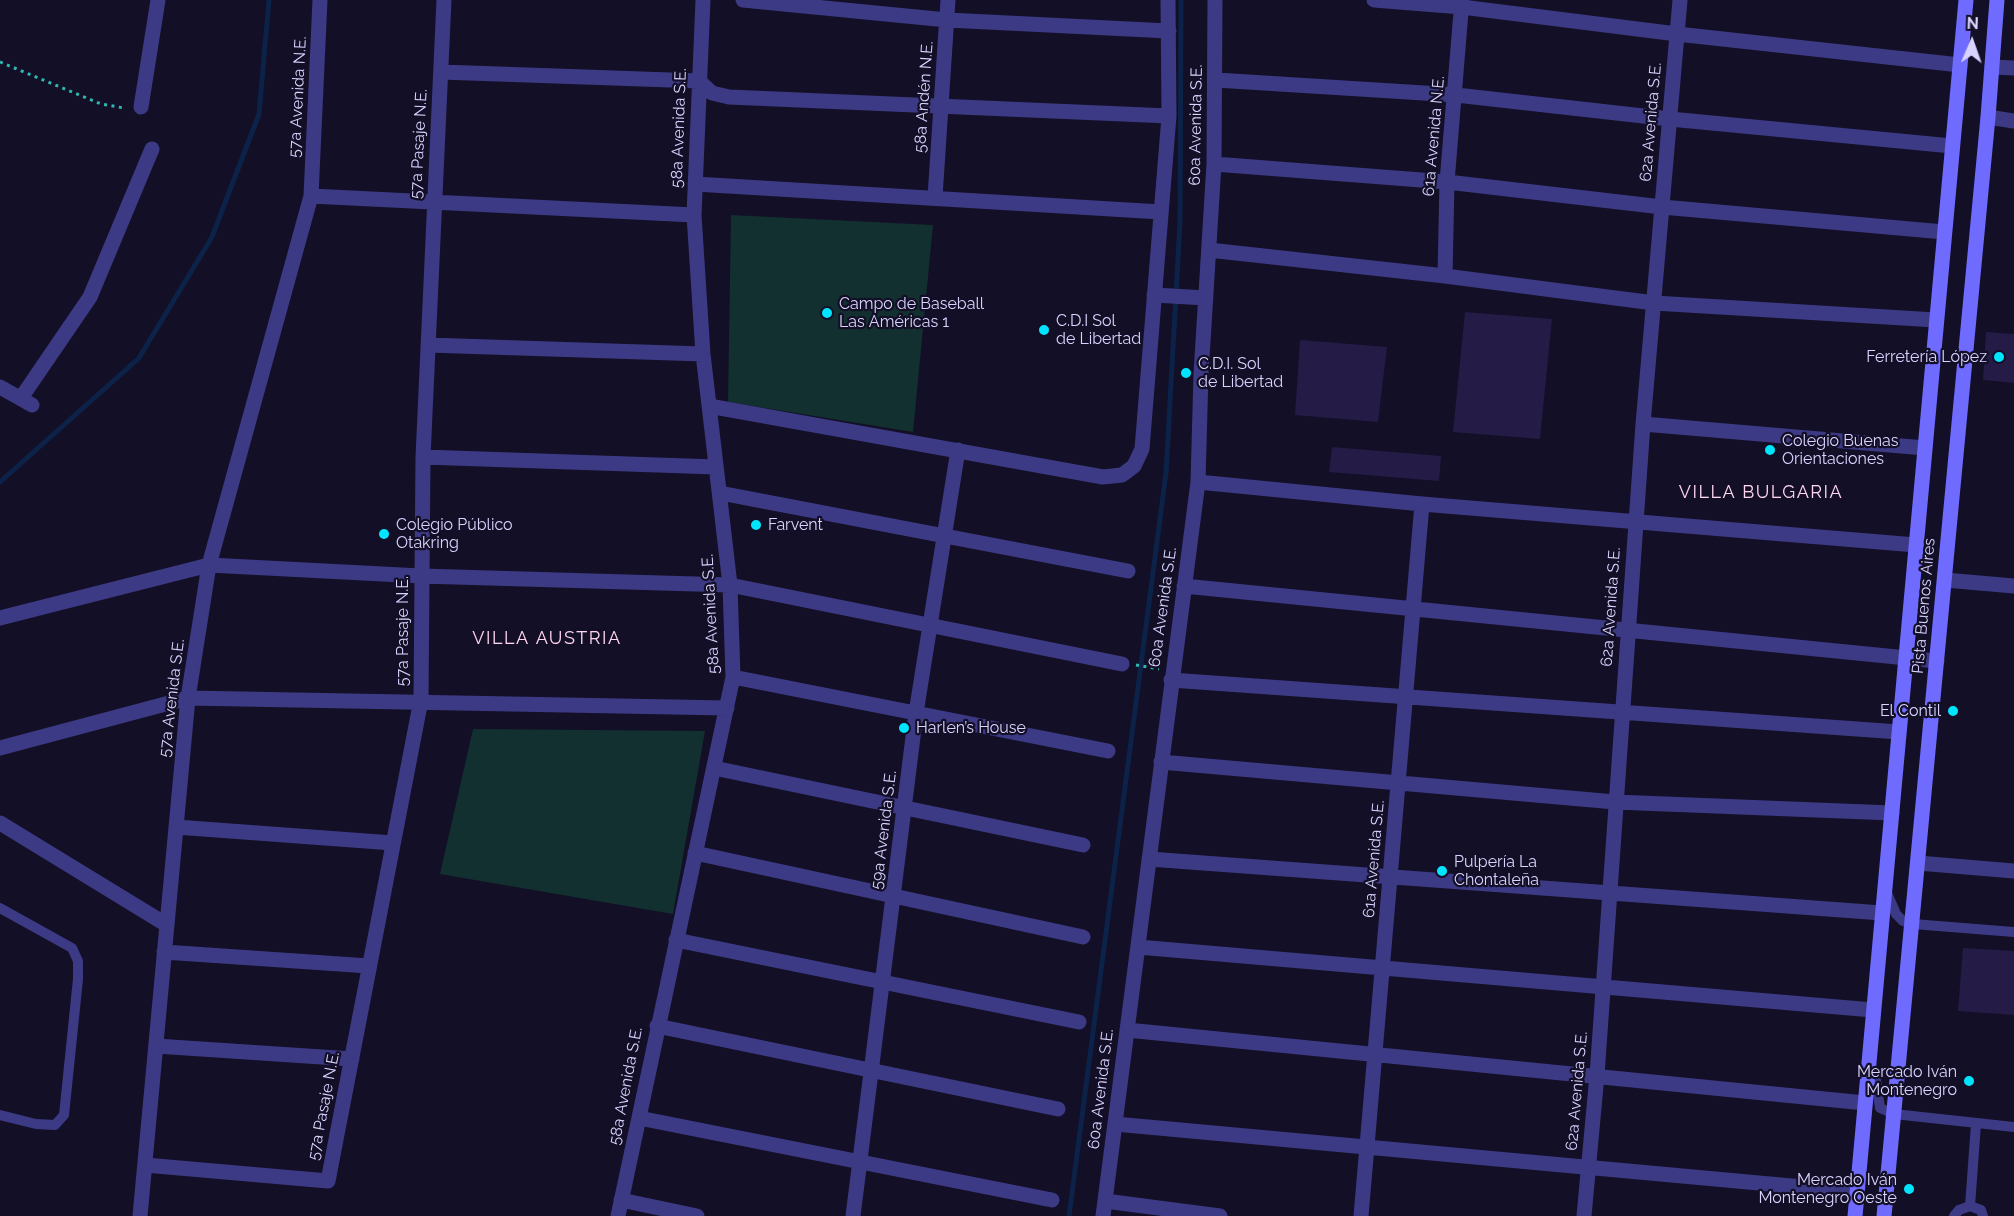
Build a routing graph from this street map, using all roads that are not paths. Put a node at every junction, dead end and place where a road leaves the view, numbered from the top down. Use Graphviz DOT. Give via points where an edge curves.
graph roads {
  1 [pos="158,0"];
  2 [pos="320,0"];
  3 [pos="444,0"];
  4 [pos="703,0"];
  5 [pos="743,0"];
  6 [pos="948,0"];
  7 [pos="1168,0"];
  8 [pos="1215,0"];
  9 [pos="1374,0"];
  10 [pos="1680,0"];
  11 [pos="1966,0"];
  12 [pos="1997,0"];
  13 [pos="1462,4"];
  14 [pos="947,20"];
  15 [pos="1169,31"];
  16 [pos="1677,34"];
  17 [pos="1960,65"];
  18 [pos="1992,67"];
  19 [pos="2014,68"];
  20 [pos="441,72"];
  21 [pos="699,81"];
  22 [pos="1216,81"];
  23 [pos="1456,95"];
  24 [pos="941,106"];
  25 [pos="141,107"];
  26 [pos="1169,116"];
  27 [pos="1988,117"];
  28 [pos="1670,119"];
  29 [pos="2014,121"];
  30 [pos="1952,146"];
  31 [pos="152,148"];
  32 [pos="1214,164"];
  33 [pos="1447,182"];
  34 [pos="694,184"];
  35 [pos="311,196"];
  36 [pos="935,197"];
  37 [pos="435,202"];
  38 [pos="1662,207"];
  39 [pos="1161,212"];
  40 [pos="694,215"];
  41 [pos="1944,232"];
  42 [pos="1209,250"];
  43 [pos="1444,276"];
  44 [pos="1161,296"];
  45 [pos="1206,298"];
  46 [pos="1654,303"];
  47 [pos="1936,320"];
  48 [pos="428,345"];
  49 [pos="703,354"];
  50 [pos="0,387"];
  51 [pos="709,406"];
  52 [pos="1643,424"];
  53 [pos="1925,448"];
  54 [pos="958,450"];
  55 [pos="423,458"];
  56 [pos="716,467"];
  57 [pos="1198,482"];
  58 [pos="720,493"];
  59 [pos="1422,504"];
  60 [pos="1635,523"];
  61 [pos="943,536"];
  62 [pos="1916,545"];
  63 [pos="209,565"];
  64 [pos="1128,571"];
  65 [pos="421,576"];
  66 [pos="1945,580"];
  67 [pos="730,585"];
  68 [pos="1184,586"];
  69 [pos="2014,586"];
  70 [pos="1413,608"];
  71 [pos="0,618"];
  72 [pos="930,624"];
  73 [pos="1627,632"];
  74 [pos="1906,658"];
  75 [pos="1937,661"];
  76 [pos="1122,664"];
  77 [pos="1166,674"];
  78 [pos="733,677"];
  79 [pos="188,698"];
  80 [pos="1405,698"];
  81 [pos="421,700"];
  82 [pos="728,708"];
  83 [pos="916,713"];
  84 [pos="1622,713"];
  85 [pos="1899,732"];
  86 [pos="0,748"];
  87 [pos="1108,751"];
  88 [pos="1161,762"];
  89 [pos="714,768"];
  90 [pos="1398,784"];
  91 [pos="1615,802"];
  92 [pos="904,808"];
  93 [pos="1892,813"];
  94 [pos="0,823"];
  95 [pos="176,827"];
  96 [pos="393,843"];
  97 [pos="1083,845"];
  98 [pos="695,853"];
  99 [pos="1149,859"];
  100 [pos="1918,863"];
  101 [pos="2014,871"];
  102 [pos="1390,877"];
  103 [pos="1885,886"];
  104 [pos="1609,893"];
  105 [pos="894,896"];
  106 [pos="0,908"];
  107 [pos="1882,913"];
  108 [pos="1913,924"];
  109 [pos="167,925"];
  110 [pos="2014,932"];
  111 [pos="1083,937"];
  112 [pos="676,940"];
  113 [pos="1138,947"];
  114 [pos="164,952"];
  115 [pos="369,966"];
  116 [pos="1383,967"];
  117 [pos="883,982"];
  118 [pos="1603,988"];
  119 [pos="1874,1010"];
  120 [pos="1079,1022"];
  121 [pos="657,1026"];
  122 [pos="1127,1030"];
  123 [pos="156,1046"];
  124 [pos="1375,1055"];
  125 [pos="352,1059"];
  126 [pos="871,1070"];
  127 [pos="1868,1073"];
  128 [pos="1597,1076"];
  129 [pos="1865,1103"];
  130 [pos="1058,1109"];
  131 [pos="1894,1114"];
  132 [pos="0,1115"];
  133 [pos="639,1118"];
  134 [pos="1115,1124"];
  135 [pos="1976,1124"];
  136 [pos="2014,1127"];
  137 [pos="1367,1148"];
  138 [pos="859,1162"];
  139 [pos="145,1165"];
  140 [pos="1588,1170"];
  141 [pos="1857,1192"];
  142 [pos="621,1200"];
  143 [pos="1052,1200"];
  144 [pos="1970,1206"];
  145 [pos="1104,1209"];
  146 [pos="140,1216"];
  147 [pos="618,1216"];
  148 [pos="697,1216"];
  149 [pos="853,1216"];
  150 [pos="1220,1216"];
  151 [pos="1361,1216"];
  152 [pos="1584,1216"];
  153 [pos="1855,1216"];
  154 [pos="1884,1216"];
  155 [pos="1954,1216"];
  156 [pos="1983,1216"];
  1 -- 25 [label="street"];
  2 -- 35 [label="street, 57a Avenida N.E."];
  3 -- 20 [label="street, 57a Pasaje N.E."];
  4 -- 21 [label="street, 58a Avenida S.E."];
  5 -- 14 [label="street"];
  6 -- 14 [label="street, 58a Andén N.E."];
  7 -- 15 [label="street"];
  8 -- 22 [label="street, 60a Avenida S.E."];
  9 -- 13 [label="street"];
  10 -- 16 [label="street, 62a Avenida S.E."];
  11 -- 17 [label="main road, Pista Buenos Aires"];
  12 -- 18 [label="main road, Pista Buenos Aires"];
  13 -- 16 [label="street"];
  13 -- 23 [label="street, 61a Avenida N.E."];
  14 -- 15 [label="street"];
  14 -- 24 [label="street, 58a Andén N.E."];
  15 -- 26 [label="street"];
  16 -- 17 [label="street"];
  16 -- 28 [label="street, 62a Avenida S.E."];
  17 -- 30 [label="main road, Pista Buenos Aires"];
  18 -- 19 [label="street"];
  18 -- 27 [label="main road, Pista Buenos Aires"];
  20 -- 21 [label="street"];
  20 -- 37 [label="street, 57a Pasaje N.E."];
  21 -- 24 [label="street" via="712,93 729,97"];
  21 -- 34 [label="street, 58a Avenida S.E."];
  22 -- 23 [label="street"];
  22 -- 32 [label="street, 60a Avenida S.E."];
  23 -- 28 [label="street"];
  23 -- 33 [label="street, 61a Avenida N.E."];
  24 -- 26 [label="street"];
  24 -- 36 [label="street, 58a Andén N.E."];
  26 -- 39 [label="street"];
  27 -- 29 [label="street"];
  27 -- 66 [label="main road, Pista Buenos Aires"];
  28 -- 30 [label="street"];
  28 -- 38 [label="street, 62a Avenida S.E."];
  30 -- 41 [label="main road, Pista Buenos Aires"];
  31 -- 50 [label="street" via="90,297 27,401"];
  32 -- 33 [label="street"];
  32 -- 42 [label="street, 60a Avenida S.E."];
  33 -- 38 [label="street"];
  33 -- 43 [label="street, 61a Avenida N.E."];
  34 -- 36 [label="street"];
  34 -- 40 [label="street, 58a Avenida S.E."];
  35 -- 37 [label="street"];
  35 -- 63 [label="street, 57a Avenida S.E."];
  36 -- 39 [label="street"];
  37 -- 40 [label="street"];
  37 -- 48 [label="street, 57a Pasaje N.E."];
  38 -- 41 [label="street"];
  38 -- 46 [label="street, 62a Avenida S.E."];
  39 -- 44 [label="street"];
  40 -- 49 [label="street, 58a Avenida S.E."];
  41 -- 47 [label="main road, Pista Buenos Aires"];
  42 -- 43 [label="street"];
  42 -- 45 [label="street, 60a Avenida S.E."];
  43 -- 46 [label="street"];
  44 -- 45 [label="street"];
  44 -- 54 [label="street" via="1142,449 1134,466 1122,475 1103,477"];
  45 -- 57 [label="street, 60a Avenida S.E."];
  46 -- 47 [label="street"];
  46 -- 52 [label="street, 62a Avenida S.E."];
  47 -- 53 [label="main road, Pista Buenos Aires"];
  48 -- 49 [label="street"];
  48 -- 55 [label="street, 57a Pasaje N.E."];
  49 -- 51 [label="street, 58a Avenida S.E."];
  51 -- 54 [label="street"];
  51 -- 56 [label="street, 58a Avenida S.E."];
  52 -- 53 [label="street"];
  52 -- 60 [label="street, 62a Avenida S.E."];
  53 -- 62 [label="main road, Pista Buenos Aires"];
  54 -- 61 [label="street, 59a Avenida S.E."];
  55 -- 56 [label="street"];
  55 -- 65 [label="street, 57a Pasaje N.E."];
  56 -- 58 [label="street, 58a Avenida S.E."];
  57 -- 59 [label="street"];
  57 -- 68 [label="street, 60a Avenida S.E."];
  58 -- 61 [label="street"];
  58 -- 67 [label="street, 58a Avenida S.E."];
  59 -- 60 [label="street"];
  59 -- 70 [label="street, 61a Avenida S.E."];
  60 -- 62 [label="street"];
  60 -- 73 [label="street, 62a Avenida S.E."];
  61 -- 64 [label="street"];
  61 -- 72 [label="street, 59a Avenida S.E."];
  62 -- 74 [label="main road, Pista Buenos Aires"];
  63 -- 65 [label="street"];
  63 -- 71 [label="street"];
  63 -- 79 [label="street, 57a Avenida S.E."];
  65 -- 67 [label="street"];
  65 -- 81 [label="street, 57a Pasaje N.E."];
  66 -- 69 [label="street"];
  66 -- 75 [label="main road, Pista Buenos Aires"];
  67 -- 72 [label="street"];
  67 -- 78 [label="street, 58a Avenida S.E."];
  68 -- 70 [label="street"];
  68 -- 77 [label="street, 60a Avenida S.E."];
  70 -- 73 [label="street"];
  70 -- 80 [label="street, 61a Avenida S.E."];
  72 -- 76 [label="street"];
  72 -- 83 [label="street, 59a Avenida S.E."];
  73 -- 74 [label="street"];
  73 -- 84 [label="street, 62a Avenida S.E."];
  74 -- 75 [label="street"];
  74 -- 85 [label="main road, Pista Buenos Aires"];
  75 -- 100 [label="main road, Pista Buenos Aires"];
  77 -- 80 [label="street"];
  77 -- 88 [label="street, 60a Avenida S.E."];
  78 -- 82 [label="street, 58a Avenida S.E."];
  78 -- 83 [label="street"];
  79 -- 81 [label="street"];
  79 -- 86 [label="street"];
  79 -- 95 [label="street, 57a Avenida S.E."];
  80 -- 84 [label="street"];
  80 -- 90 [label="street, 61a Avenida S.E."];
  81 -- 82 [label="street"];
  81 -- 96 [label="street, 57a Pasaje N.E."];
  82 -- 89 [label="street, 58a Avenida S.E."];
  83 -- 87 [label="street"];
  83 -- 92 [label="street, 59a Avenida S.E."];
  84 -- 85 [label="street"];
  84 -- 91 [label="street, 62a Avenida S.E."];
  85 -- 93 [label="main road, Pista Buenos Aires"];
  88 -- 90 [label="street"];
  88 -- 99 [label="street, 60a Avenida S.E."];
  89 -- 92 [label="street"];
  89 -- 98 [label="street, 58a Avenida S.E."];
  90 -- 91 [label="street"];
  90 -- 102 [label="street, 61a Avenida S.E."];
  91 -- 93 [label="street"];
  91 -- 104 [label="street, 62a Avenida S.E."];
  92 -- 97 [label="street"];
  92 -- 105 [label="street, 59a Avenida S.E."];
  93 -- 103 [label="main road, Pista Buenos Aires"];
  94 -- 109 [label="street"];
  95 -- 96 [label="street"];
  95 -- 109 [label="street, 57a Avenida S.E."];
  96 -- 115 [label="street, 57a Pasaje N.E."];
  98 -- 105 [label="street"];
  98 -- 112 [label="street, 58a Avenida S.E."];
  99 -- 102 [label="street"];
  99 -- 113 [label="street, 60a Avenida S.E."];
  100 -- 101 [label="street"];
  100 -- 108 [label="main road, Pista Buenos Aires"];
  102 -- 104 [label="street"];
  102 -- 116 [label="street, 61a Avenida S.E."];
  103 -- 107 [label="main road, Pista Buenos Aires"];
  103 -- 108 [label="lane" via="1896,914"];
  104 -- 107 [label="street"];
  104 -- 118 [label="street, 62a Avenida S.E."];
  105 -- 111 [label="street"];
  105 -- 117 [label="street, 59a Avenida S.E."];
  106 -- 132 [label="lane" via="72,948 78,961 63,1115 55,1125"];
  107 -- 119 [label="main road, Pista Buenos Aires"];
  108 -- 110 [label="lane"];
  108 -- 131 [label="main road, Pista Buenos Aires"];
  109 -- 114 [label="street, 57a Avenida S.E."];
  112 -- 117 [label="street"];
  112 -- 121 [label="street, 58a Avenida S.E."];
  113 -- 116 [label="street"];
  113 -- 122 [label="street, 60a Avenida S.E."];
  114 -- 115 [label="street"];
  114 -- 123 [label="street, 57a Avenida S.E."];
  115 -- 125 [label="street, 57a Pasaje N.E."];
  116 -- 118 [label="street"];
  116 -- 124 [label="street, 61a Avenida S.E."];
  117 -- 120 [label="street"];
  117 -- 126 [label="street, 59a Avenida S.E."];
  118 -- 119 [label="street"];
  118 -- 128 [label="street, 62a Avenida S.E."];
  119 -- 127 [label="main road, Pista Buenos Aires"];
  121 -- 126 [label="street"];
  121 -- 133 [label="street, 58a Avenida S.E."];
  122 -- 124 [label="street"];
  122 -- 134 [label="street, 60a Avenida S.E."];
  123 -- 125 [label="street"];
  123 -- 139 [label="street, 57a Avenida S.E."];
  124 -- 128 [label="street"];
  124 -- 137 [label="street, 61a Avenida S.E."];
  125 -- 139 [label="street, 57a Pasaje N.E." via="328,1181"];
  126 -- 130 [label="street"];
  126 -- 138 [label="street, 59a Avenida S.E."];
  127 -- 129 [label="main road, Pista Buenos Aires"];
  127 -- 131 [label="lane" via="1876,1080 1880,1108"];
  128 -- 129 [label="street"];
  128 -- 140 [label="street, 62a Avenida S.E."];
  129 -- 141 [label="main road, Pista Buenos Aires"];
  131 -- 135 [label="lane"];
  131 -- 154 [label="main road, Pista Buenos Aires"];
  133 -- 138 [label="street"];
  133 -- 142 [label="street, 58a Avenida S.E."];
  134 -- 137 [label="street"];
  134 -- 145 [label="street, 60a Avenida S.E."];
  135 -- 136 [label="lane"];
  135 -- 144 [label="lane"];
  137 -- 140 [label="street"];
  137 -- 151 [label="street, 61a Avenida S.E."];
  138 -- 143 [label="street"];
  138 -- 149 [label="street, 59a Avenida S.E."];
  139 -- 146 [label="street, 57a Avenida S.E."];
  140 -- 141 [label="street"];
  140 -- 152 [label="street, 62a Avenida S.E."];
  141 -- 153 [label="main road, Pista Buenos Aires"];
  142 -- 147 [label="street, 58a Avenida S.E."];
  142 -- 148 [label="street"];
  144 -- 155 [label="lane"];
  144 -- 156 [label="lane" via="1981,1210"];
  145 -- 150 [label="street"];
}
